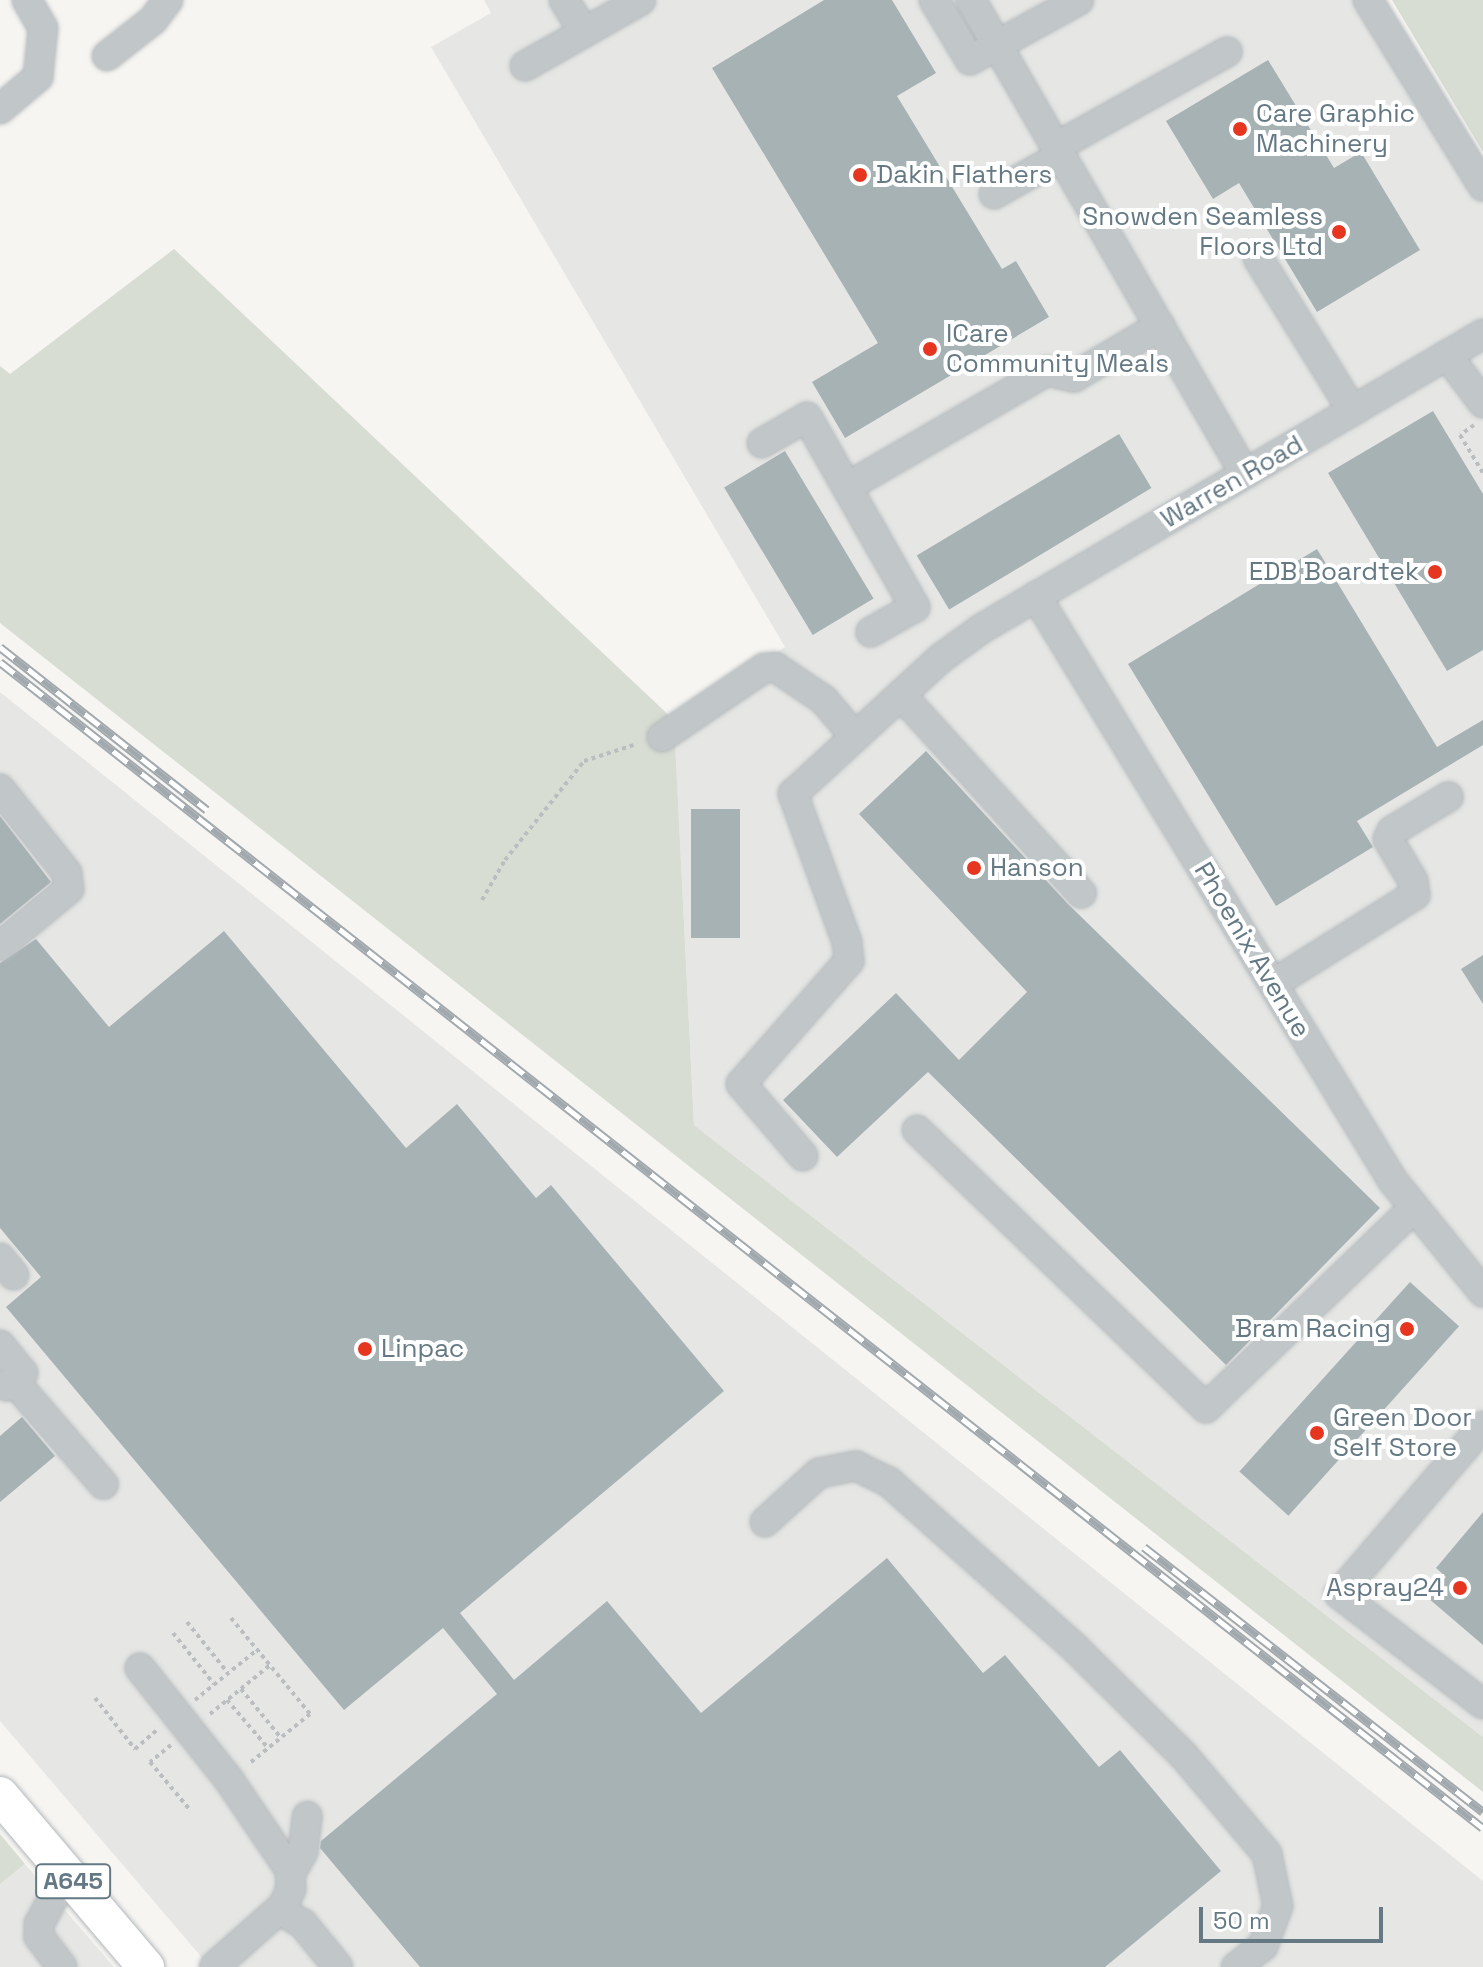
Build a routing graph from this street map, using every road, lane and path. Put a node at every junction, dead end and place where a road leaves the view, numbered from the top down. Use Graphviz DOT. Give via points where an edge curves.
graph roads {
  1 [pos="27,0"];
  2 [pos="168,0"];
  3 [pos="564,0"];
  4 [pos="641,0"];
  5 [pos="934,0"];
  6 [pos="971,0"];
  7 [pos="1079,0"];
  8 [pos="1368,0"];
  9 [pos="584,32"];
  10 [pos="997,46"];
  11 [pos="1227,52"];
  12 [pos="107,56"];
  13 [pos="525,66"];
  14 [pos="0,109"];
  15 [pos="1058,151"];
  16 [pos="1483,186"];
  17 [pos="994,194"];
  18 [pos="1258,258"];
  19 [pos="1160,326"];
  20 [pos="1483,334"];
  21 [pos="1447,355"];
  22 [pos="1483,403"];
  23 [pos="1353,411"];
  24 [pos="1483,420"];
  25 [pos="762,443"];
  26 [pos="1483,473"];
  27 [pos="1245,474"];
  28 [pos="847,487"];
  29 [pos="1036,596"];
  30 [pos="871,632"];
  31 [pos="901,695"];
  32 [pos="662,737"];
  33 [pos="855,737"];
  34 [pos="0,789"];
  35 [pos="1448,797"];
  36 [pos="1081,893"];
  37 [pos="482,900"];
  38 [pos="0,946"];
  39 [pos="1273,984"];
  40 [pos="917,1130"];
  41 [pos="803,1156"];
  42 [pos="1414,1208"];
  43 [pos="1479,1281"];
  44 [pos="0,1345"];
  45 [pos="7,1386"];
  46 [pos="1483,1426"];
  47 [pos="103,1484"];
  48 [pos="765,1522"];
  49 [pos="231,1618"];
  50 [pos="187,1622"];
  51 [pos="173,1633"];
  52 [pos="270,1665"];
  53 [pos="140,1668"];
  54 [pos="228,1673"];
  55 [pos="215,1684"];
  56 [pos="241,1689"];
  57 [pos="227,1700"];
  58 [pos="1483,1704"];
  59 [pos="189,1731"];
  60 [pos="281,1738"];
  61 [pos="268,1748"];
  62 [pos="229,1780"];
  63 [pos="0,1795"];
  64 [pos="191,1811"];
  65 [pos="307,1816"];
  66 [pos="67,1873"];
  67 [pos="291,1873"];
  68 [pos="279,1910"];
  69 [pos="62,1967"];
  70 [pos="146,1967"];
  71 [pos="214,1967"];
  72 [pos="338,1967"];
  73 [pos="1236,1967"];
  1 -- 14 [label="street" via="43,28 38,77"];
  2 -- 12 [label="street" via="153,20"];
  3 -- 9 [label="street"];
  4 -- 9 [label="street"];
  5 -- 10 [label="street" via="970,60"];
  6 -- 10 [label="street"];
  7 -- 10 [label="street"];
  8 -- 16 [label="street"];
  9 -- 13 [label="street"];
  10 -- 15 [label="street"];
  11 -- 15 [label="street"];
  15 -- 17 [label="street"];
  15 -- 19 [label="street"];
  18 -- 23 [label="street"];
  19 -- 27 [label="street"];
  19 -- 28 [label="street" via="1074,377 1047,371"];
  20 -- 21 [label="street, Warren Road"];
  21 -- 22 [label="street"];
  21 -- 23 [label="street, Warren Road"];
  23 -- 27 [label="street, Warren Road"];
  24 -- 26 [label="path" via="1460,435"];
  25 -- 28 [label="street" via="807,417"];
  27 -- 29 [label="street, Warren Road"];
  28 -- 30 [label="street" via="915,607"];
  29 -- 31 [label="street, Warren Road" via="981,629"];
  29 -- 39 [label="street, Phoenix Avenue"];
  31 -- 33 [label="street, Warren Road"];
  31 -- 36 [label="street"];
  32 -- 33 [label="street" via="764,668 775,667 824,700"];
  32 -- 37 [label="path" via="584,761 505,860"];
  33 -- 41 [label="street, Warren Road" via="793,794 847,942 849,961 741,1084"];
  34 -- 38 [label="street" via="67,873 69,889"];
  35 -- 39 [label="street" via="1392,831 1388,839 1413,881 1415,895"];
  39 -- 42 [label="street, Phoenix Avenue"];
  40 -- 42 [label="street" via="1206,1408"];
  42 -- 43 [label="street, Phoenix Avenue"];
  44 -- 45 [label="street" via="23,1373"];
  45 -- 47 [label="street"];
  46 -- 58 [label="street" via="1339,1594"];
  48 -- 73 [label="street" via="819,1473 856,1466 889,1482 1075,1648 1184,1756 1267,1854 1278,1906 1263,1946"];
  49 -- 52 [label="path"];
  50 -- 54 [label="path"];
  51 -- 55 [label="path"];
  52 -- 56 [label="path"];
  52 -- 60 [label="path" via="310,1714"];
  53 -- 59 [label="street"];
  56 -- 57 [label="path"];
  56 -- 60 [label="path"];
  57 -- 59 [label="path"];
  57 -- 61 [label="path"];
  59 -- 62 [label="street"];
  59 -- 64 [label="path" via="150,1762"];
  60 -- 61 [label="path"];
  61 -- 62 [label="path"];
  62 -- 67 [label="street"];
  63 -- 66 [label="main road, A645"];
  65 -- 67 [label="street" via="303,1851"];
  66 -- 69 [label="street" via="39,1924 39,1936"];
  66 -- 70 [label="main road, A645"];
  67 -- 68 [label="street" via="291,1889"];
  68 -- 71 [label="street"];
  68 -- 72 [label="street" via="303,1924"];
}
